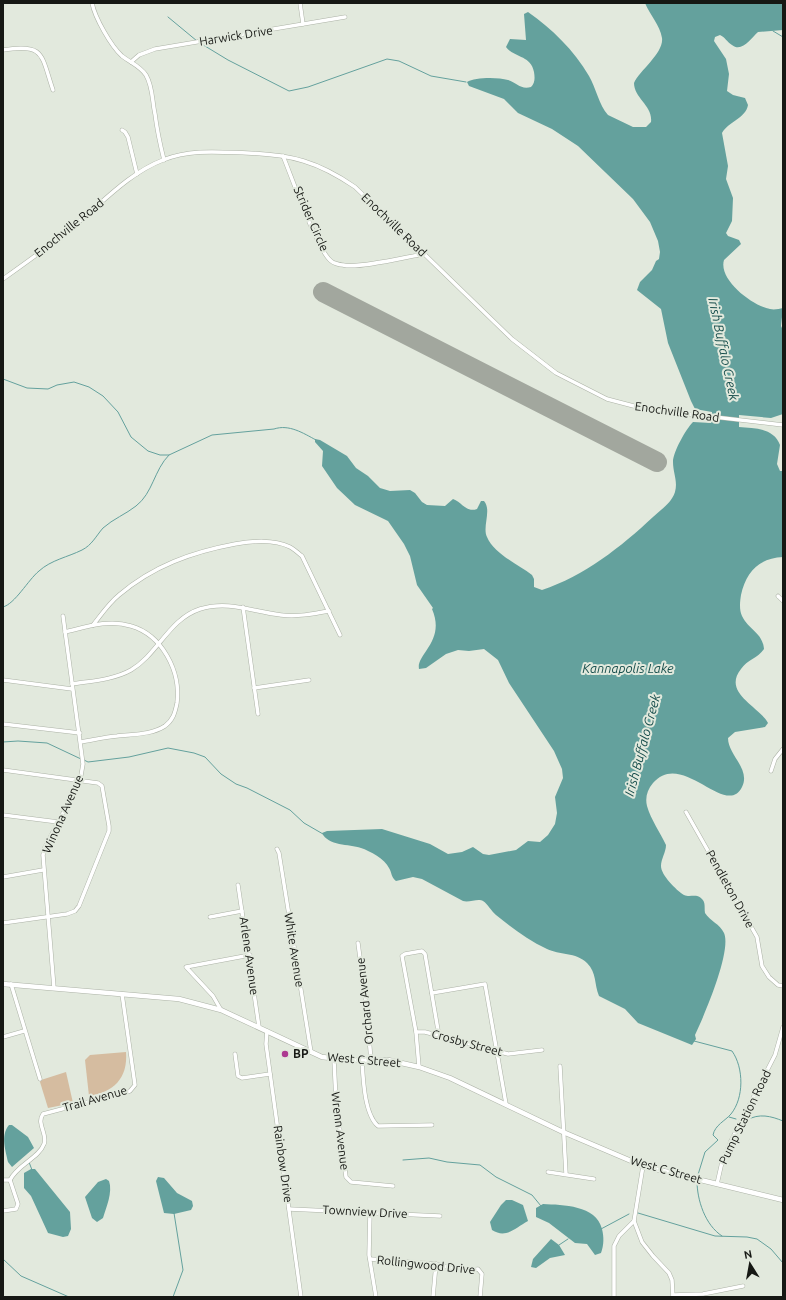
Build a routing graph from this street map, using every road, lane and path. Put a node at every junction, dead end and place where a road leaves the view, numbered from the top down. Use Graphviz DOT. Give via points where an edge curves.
graph roads {
  1 [pos="92,3"];
  2 [pos="300,3"];
  3 [pos="345,17"];
  4 [pos="303,24"];
  5 [pos="3,50"];
  6 [pos="131,62"];
  7 [pos="53,90"];
  8 [pos="122,130"];
  9 [pos="283,156"];
  10 [pos="164,160"];
  11 [pos="136,174"];
  12 [pos="424,254"];
  13 [pos="3,278"];
  14 [pos="783,425"];
  15 [pos="778,596"];
  16 [pos="783,601"];
  17 [pos="243,607"];
  18 [pos="329,611"];
  19 [pos="63,616"];
  20 [pos="93,625"];
  21 [pos="65,632"];
  22 [pos="340,635"];
  23 [pos="159,644"];
  24 [pos="3,680"];
  25 [pos="309,680"];
  26 [pos="72,684"];
  27 [pos="254,688"];
  28 [pos="72,689"];
  29 [pos="258,714"];
  30 [pos="3,724"];
  31 [pos="80,733"];
  32 [pos="81,742"];
  33 [pos="783,748"];
  34 [pos="3,770"];
  35 [pos="771,771"];
  36 [pos="80,781"];
  37 [pos="686,812"];
  38 [pos="3,815"];
  39 [pos="58,822"];
  40 [pos="277,849"];
  41 [pos="44,870"];
  42 [pos="3,876"];
  43 [pos="238,885"];
  44 [pos="242,911"];
  45 [pos="48,916"];
  46 [pos="210,917"];
  47 [pos="3,923"];
  48 [pos="358,943"];
  49 [pos="250,955"];
  50 [pos="3,984"];
  51 [pos="11,984"];
  52 [pos="783,986"];
  53 [pos="54,988"];
  54 [pos="432,993"];
  55 [pos="122,994"];
  56 [pos="221,1010"];
  57 [pos="259,1027"];
  58 [pos="783,1027"];
  59 [pos="24,1031"];
  60 [pos="268,1031"];
  61 [pos="416,1032"];
  62 [pos="439,1036"];
  63 [pos="3,1037"];
  64 [pos="542,1050"];
  65 [pos="310,1052"];
  66 [pos="497,1052"];
  67 [pos="235,1054"];
  68 [pos="334,1060"];
  69 [pos="362,1060"];
  70 [pos="371,1060"];
  71 [pos="560,1066"];
  72 [pos="419,1067"];
  73 [pos="270,1074"];
  74 [pos="40,1079"];
  75 [pos="506,1104"];
  76 [pos="432,1125"];
  77 [pos="563,1132"];
  78 [pos="644,1166"];
  79 [pos="548,1172"];
  80 [pos="566,1174"];
  81 [pos="594,1179"];
  82 [pos="3,1180"];
  83 [pos="10,1180"];
  84 [pos="717,1184"];
  85 [pos="393,1186"];
  86 [pos="783,1200"];
  87 [pos="289,1209"];
  88 [pos="3,1211"];
  89 [pos="370,1212"];
  90 [pos="440,1216"];
  91 [pos="634,1221"];
  92 [pos="370,1259"];
  93 [pos="436,1264"];
  94 [pos="743,1286"];
  95 [pos="673,1296"];
  96 [pos="301,1297"];
  97 [pos="376,1297"];
  98 [pos="433,1297"];
  99 [pos="480,1297"];
  100 [pos="614,1297"];
  1 -- 6 [label="street" via="106,34 122,56"];
  2 -- 4 [label="street"];
  3 -- 4 [label="street, Harwick Drive"];
  4 -- 6 [label="street, Harwick Drive" via="155,49 139,55"];
  5 -- 7 [label="street" via="23,47 40,54"];
  6 -- 10 [label="street" via="145,74 151,85"];
  8 -- 11 [label="street" via="128,137"];
  9 -- 10 [label="street, Enochville Road" via="202,152"];
  9 -- 12 [label="street, Enochville Road" via="315,164 338,175 355,187"];
  9 -- 12 [label="street, Strider Circle" via="312,228 331,261 344,266"];
  10 -- 11 [label="street, Enochville Road"];
  11 -- 13 [label="street, Enochville Road" via="73,227"];
  12 -- 14 [label="street, Enochville Road" via="512,339 556,374 607,399 644,409"];
  15 -- 16 [label="street"];
  17 -- 18 [label="street" via="294,616"];
  17 -- 23 [label="street" via="228,605 199,609 174,625"];
  17 -- 27 [label="street"];
  18 -- 20 [label="street" via="302,556 281,544 252,541 192,554 160,568 117,596"];
  18 -- 22 [label="street"];
  19 -- 21 [label="street, Winona Avenue"];
  20 -- 21 [label="street"];
  20 -- 23 [label="street" via="110,623 130,626"];
  21 -- 26 [label="street, Winona Avenue"];
  23 -- 26 [label="street" via="131,670"];
  23 -- 32 [label="street" via="177,680 177,700 172,720 155,731"];
  24 -- 28 [label="street"];
  25 -- 27 [label="street"];
  26 -- 28 [label="street, Winona Avenue"];
  27 -- 29 [label="street"];
  28 -- 31 [label="street, Winona Avenue"];
  30 -- 31 [label="street"];
  31 -- 32 [label="street, Winona Avenue"];
  32 -- 36 [label="street, Winona Avenue" via="83,764"];
  33 -- 35 [label="street" via="775,759"];
  34 -- 36 [label="street"];
  36 -- 39 [label="street, Winona Avenue"];
  36 -- 45 [label="street" via="98,783 102,786 109,831 79,906 67,914"];
  37 -- 52 [label="street, Pendleton Drive" via="757,937 762,966 769,977"];
  38 -- 39 [label="street"];
  39 -- 41 [label="street, Winona Avenue" via="45,847"];
  40 -- 65 [label="street, White Avenue" via="280,853"];
  41 -- 42 [label="street"];
  41 -- 45 [label="street, Winona Avenue"];
  43 -- 44 [label="street, Arlene Avenue"];
  44 -- 46 [label="street"];
  44 -- 49 [label="street, Arlene Avenue"];
  45 -- 47 [label="street"];
  45 -- 53 [label="street, Winona Avenue"];
  48 -- 70 [label="street, Orchard Avenue"];
  49 -- 56 [label="street" via="186,967 213,996"];
  49 -- 57 [label="street, Arlene Avenue"];
  50 -- 51 [label="main road, West C Street"];
  51 -- 53 [label="main road, West C Street"];
  51 -- 59 [label="street"];
  53 -- 55 [label="main road, West C Street"];
  54 -- 61 [label="street" via="425,954 417,951 402,956"];
  54 -- 62 [label="street"];
  54 -- 66 [label="street" via="485,984"];
  55 -- 56 [label="main road, West C Street" via="179,999"];
  55 -- 83 [label="street, Trail Avenue" via="135,1085 130,1090 43,1114 41,1123 44,1145 13,1173"];
  56 -- 57 [label="main road, West C Street"];
  57 -- 60 [label="main road, West C Street"];
  58 -- 84 [label="street, Pump Station Road" via="775,1055 722,1162"];
  59 -- 63 [label="street"];
  59 -- 74 [label="street"];
  60 -- 65 [label="main road, West C Street"];
  60 -- 73 [label="street, Rainbow Drive" via="266,1044"];
  61 -- 62 [label="street, Crosby Street"];
  61 -- 72 [label="street"];
  62 -- 66 [label="street, Crosby Street"];
  64 -- 66 [label="street, Crosby Street" via="508,1054"];
  65 -- 68 [label="main road, West C Street"];
  66 -- 75 [label="street"];
  67 -- 73 [label="street" via="238,1076 242,1078"];
  68 -- 69 [label="main road, West C Street"];
  68 -- 85 [label="street, Wrenn Avenue" via="336,1100 346,1177 351,1182"];
  69 -- 70 [label="main road, West C Street"];
  69 -- 76 [label="street" via="367,1100 374,1123 378,1126"];
  70 -- 72 [label="main road, West C Street" via="388,1060"];
  71 -- 77 [label="street"];
  72 -- 75 [label="main road, West C Street" via="450,1078"];
  73 -- 87 [label="street, Rainbow Drive"];
  75 -- 77 [label="main road, West C Street"];
  77 -- 78 [label="main road, West C Street"];
  77 -- 80 [label="street"];
  78 -- 84 [label="main road, West C Street"];
  78 -- 91 [label="street"];
  79 -- 80 [label="street"];
  80 -- 81 [label="street"];
  82 -- 83 [label="street"];
  83 -- 88 [label="street" via="18,1204 16,1209"];
  84 -- 86 [label="main road, West C Street"];
  87 -- 89 [label="street, Townview Drive"];
  87 -- 96 [label="street, Rainbow Drive"];
  89 -- 90 [label="street, Townview Drive"];
  89 -- 92 [label="street"];
  91 -- 95 [label="street" via="642,1242 669,1273"];
  91 -- 100 [label="street" via="619,1236 614,1246"];
  92 -- 93 [label="street, Rollingwood Drive"];
  92 -- 97 [label="street"];
  93 -- 98 [label="street"];
  93 -- 99 [label="street, Rollingwood Drive" via="456,1270 480,1270"];
  94 -- 95 [label="street" via="703,1294"];
}
